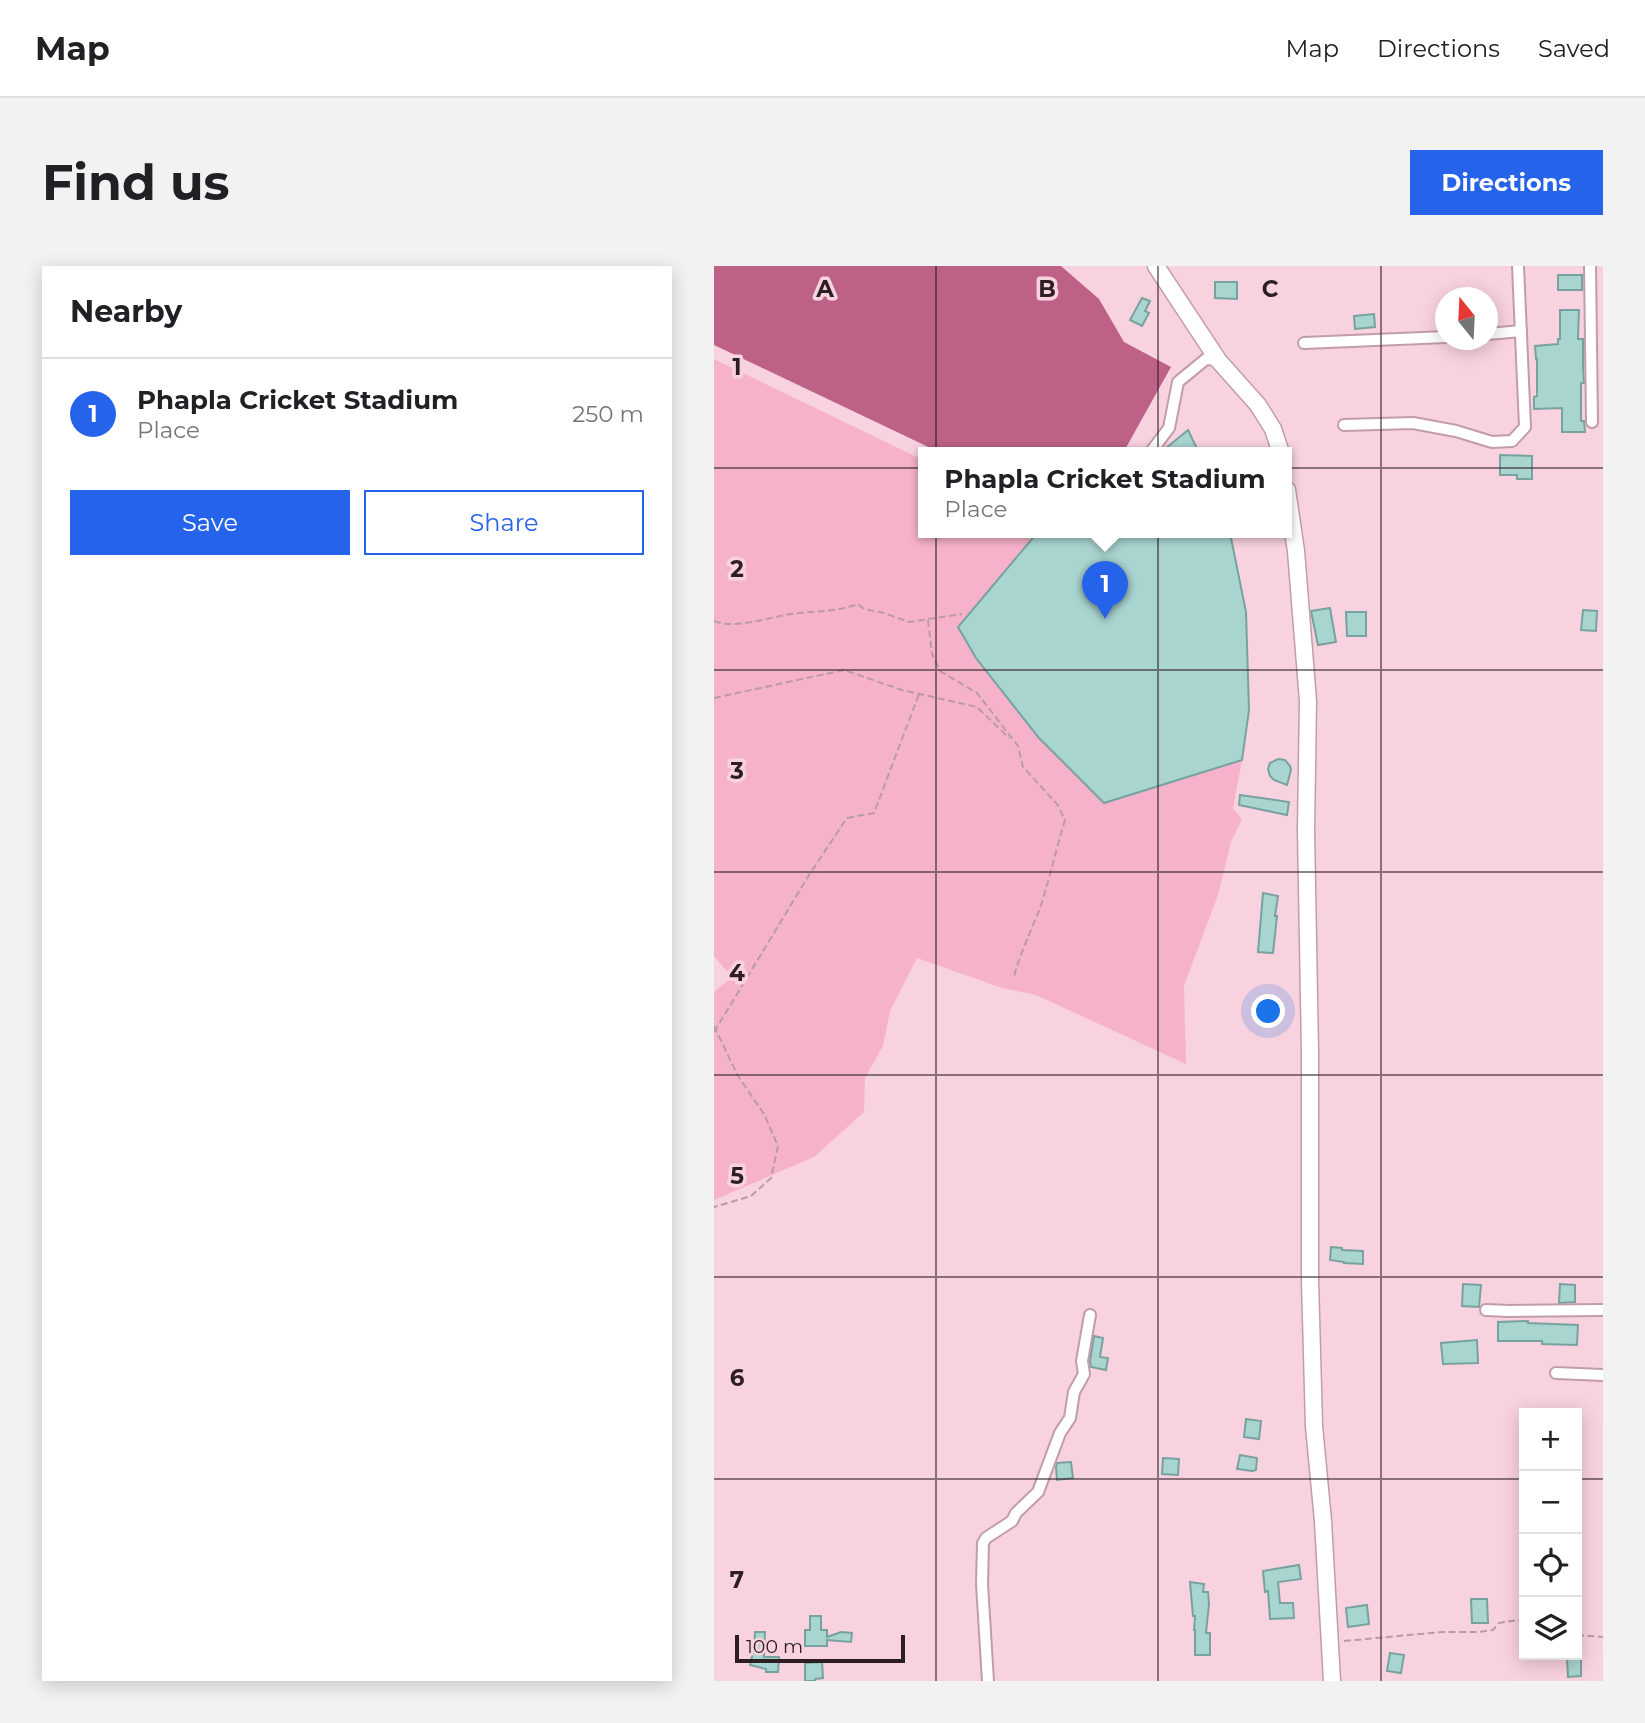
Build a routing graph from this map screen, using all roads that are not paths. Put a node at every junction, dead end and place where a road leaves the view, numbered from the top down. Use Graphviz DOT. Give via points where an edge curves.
graph roads {
  1 [pos="1156,266"];
  2 [pos="1518,266"];
  3 [pos="1590,266"];
  4 [pos="1521,331"];
  5 [pos="1498,333"];
  6 [pos="1435,337"];
  7 [pos="1304,343"];
  8 [pos="1218,360"];
  9 [pos="1592,422"];
  10 [pos="1344,425"];
  11 [pos="1155,447"];
  12 [pos="1278,447"];
  13 [pos="1292,524"];
  14 [pos="1486,1310"];
  15 [pos="1603,1310"];
  16 [pos="1090,1315"];
  17 [pos="1556,1373"];
  18 [pos="1603,1375"];
  19 [pos="988,1681"];
  20 [pos="1332,1681"];
  1 -- 8 [label="main road"];
  2 -- 4 [label="street"];
  3 -- 9 [label="street"];
  4 -- 5 [label="street"];
  4 -- 10 [label="street" via="1525,427 1512,442 1492,442 1413,423"];
  6 -- 7 [label="street"];
  8 -- 11 [label="street" via="1206,359 1178,382 1169,428"];
  8 -- 12 [label="main road" via="1258,405"];
  13 -- 20 [label="main road" via="1308,701 1310,1294"];
  14 -- 15 [label="street"];
  16 -- 19 [label="street" via="1084,1374 1038,1492 1012,1521 983,1543"];
  17 -- 18 [label="street"];
}
